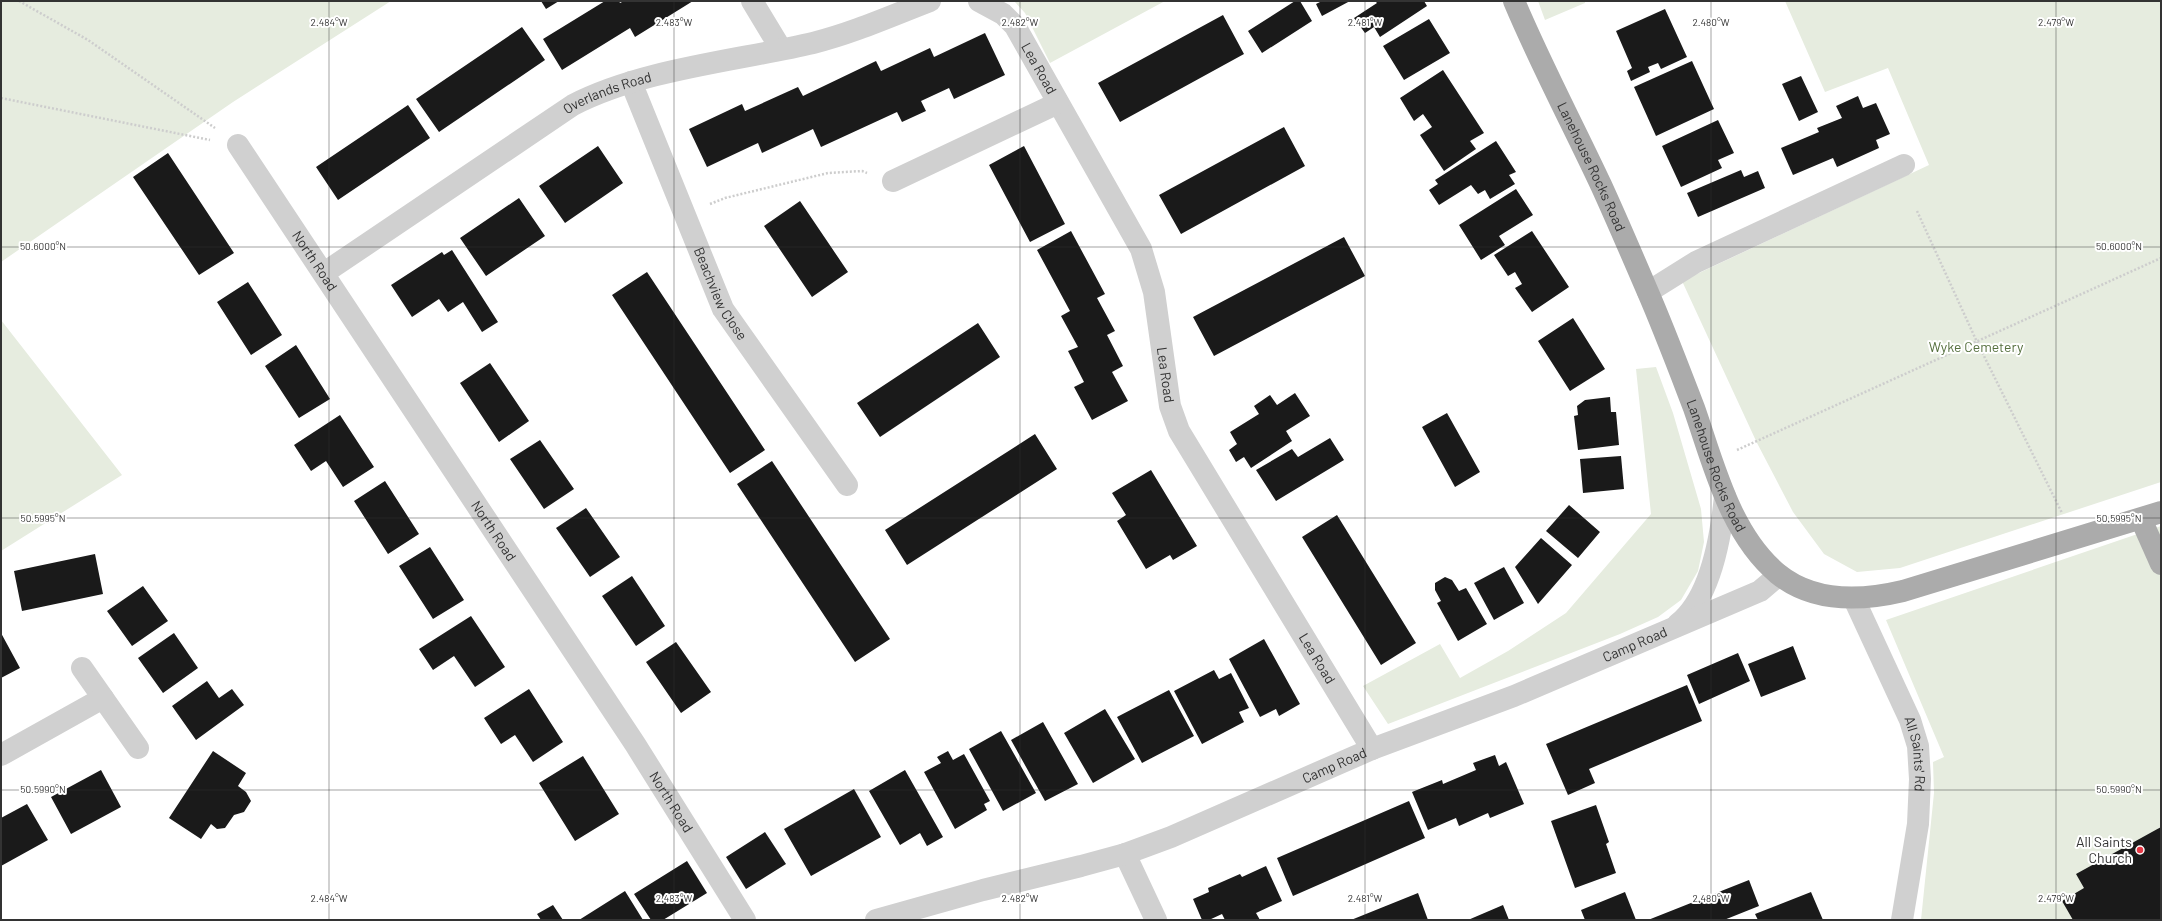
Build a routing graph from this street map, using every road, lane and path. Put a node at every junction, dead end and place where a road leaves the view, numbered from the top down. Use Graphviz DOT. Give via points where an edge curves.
graph roads {
  1 [pos="19,1"];
  2 [pos="752,1"];
  3 [pos="930,1"];
  4 [pos="979,1"];
  5 [pos="1514,1"];
  6 [pos="781,49"];
  7 [pos="631,82"];
  8 [pos="1,98"];
  9 [pos="1058,103"];
  10 [pos="238,145"];
  11 [pos="1904,165"];
  12 [pos="893,181"];
  13 [pos="1917,211"];
  14 [pos="684,214"];
  15 [pos="2161,258"];
  16 [pos="324,273"];
  17 [pos="1648,292"];
  18 [pos="1977,342"];
  19 [pos="1757,443"];
  20 [pos="847,486"];
  21 [pos="1725,496"];
  22 [pos="2161,512"];
  23 [pos="2062,514"];
  24 [pos="2141,519"];
  25 [pos="2161,564"];
  26 [pos="1779,574"];
  27 [pos="1854,599"];
  28 [pos="1670,630"];
  29 [pos="82,668"];
  30 [pos="103,698"];
  31 [pos="138,748"];
  32 [pos="1372,749"];
  33 [pos="1,755"];
  34 [pos="1125,854"];
  35 [pos="745,920"];
  36 [pos="876,920"];
  37 [pos="1156,920"];
  38 [pos="1902,920"];
  1 -- 10 [label="path" via="88,40"];
  2 -- 6 [label="street"];
  3 -- 6 [label="street, Overlands Road" via="839,36"];
  4 -- 9 [label="street, Lea Road" via="1003,14 1015,26"];
  5 -- 17 [label="main road, Lanehouse Rocks Road" via="1537,55 1601,185"];
  6 -- 7 [label="street, Overlands Road"];
  7 -- 14 [label="street, Beachview Close"];
  7 -- 16 [label="street, Overlands Road" via="591,96 573,106"];
  8 -- 10 [label="path"];
  9 -- 12 [label="street"];
  9 -- 32 [label="street, Lea Road" via="1141,249 1149,270 1170,406 1185,443"];
  10 -- 16 [label="street, North Road"];
  11 -- 17 [label="street" via="1696,262"];
  12 -- 14 [label="path" via="862,171 828,173 725,198"];
  13 -- 18 [label="path"];
  14 -- 20 [label="street, Beachview Close" via="723,309"];
  15 -- 18 [label="path"];
  16 -- 35 [label="street, North Road" via="635,744"];
  17 -- 21 [label="main road, Lanehouse Rocks Road" via="1676,358"];
  18 -- 19 [label="path"];
  18 -- 23 [label="path"];
  21 -- 26 [label="main road, Lanehouse Rocks Road" via="1756,552"];
  21 -- 28 [label="street" via="1719,539 1706,582 1698,600 1685,618"];
  22 -- 24 [label="main road, Lanehouse Rocks Road"];
  24 -- 25 [label="main road"];
  24 -- 27 [label="main road, Lanehouse Rocks Road" via="1903,591"];
  26 -- 27 [label="main road, Lanehouse Rocks Road" via="1809,590 1828,596"];
  26 -- 28 [label="street, Camp Road" via="1760,591"];
  27 -- 38 [label="street, All Saints' Rd" via="1910,720 1918,746 1918,824"];
  28 -- 32 [label="street, Camp Road" via="1514,696"];
  29 -- 30 [label="street"];
  30 -- 31 [label="street"];
  30 -- 33 [label="street"];
  32 -- 34 [label="street, Camp Road" via="1171,837"];
  34 -- 36 [label="street, Camp Road"];
  34 -- 37 [label="street"];
}
